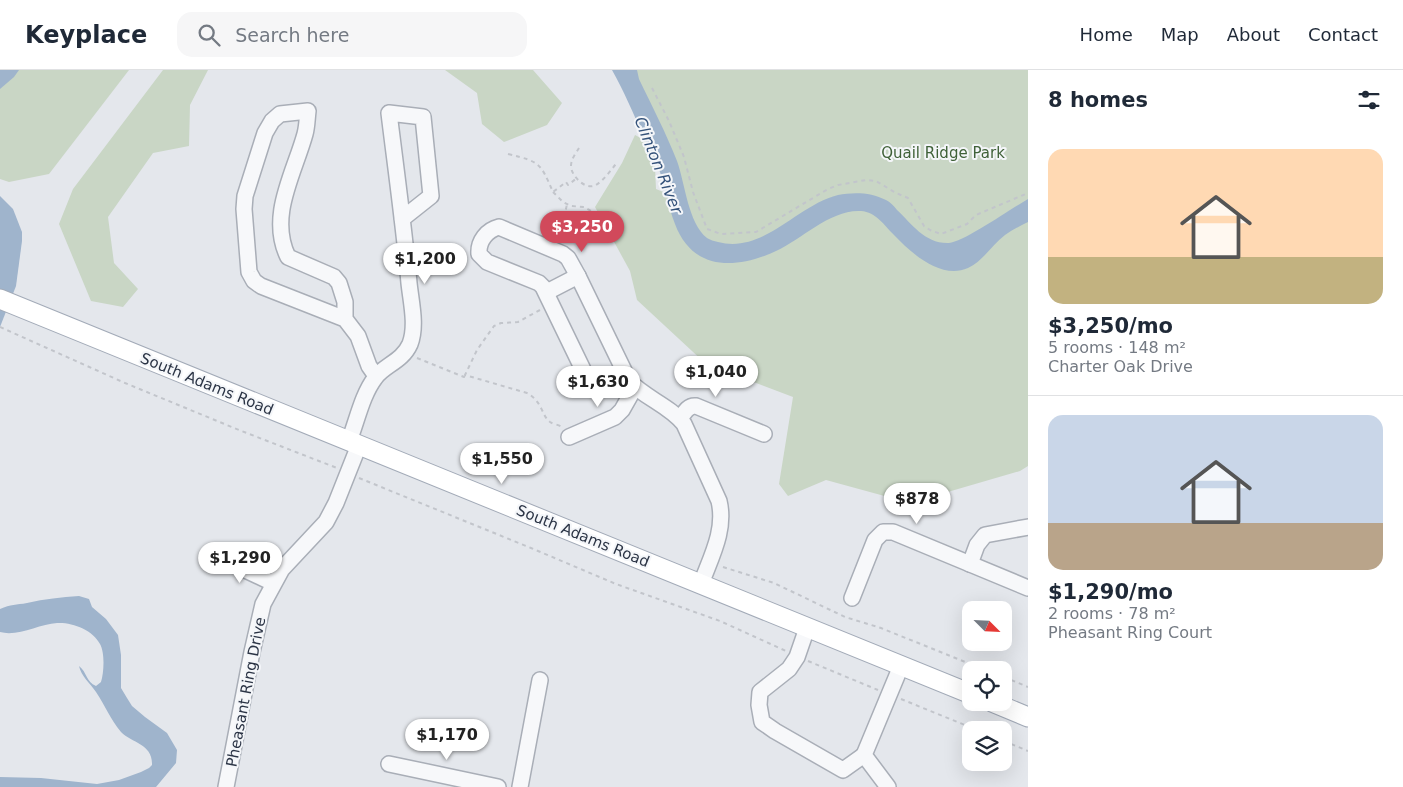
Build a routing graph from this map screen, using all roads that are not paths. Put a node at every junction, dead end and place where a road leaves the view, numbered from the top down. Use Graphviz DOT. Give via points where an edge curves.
graph roads {
  1 [pos="402,219"];
  2 [pos="578,276"];
  3 [pos="0,299"];
  4 [pos="546,300"];
  5 [pos="345,319"];
  6 [pos="624,373"];
  7 [pos="376,376"];
  8 [pos="635,387"];
  9 [pos="680,419"];
  10 [pos="764,434"];
  11 [pos="574,436"];
  12 [pos="354,443"];
  13 [pos="1028,527"];
  14 [pos="220,558"];
  15 [pos="970,564"];
  16 [pos="273,583"];
  17 [pos="701,584"];
  18 [pos="1028,588"];
  19 [pos="852,598"];
  20 [pos="807,628"];
  21 [pos="901,666"];
  22 [pos="540,680"];
  23 [pos="962,690"];
  24 [pos="1012,710"];
  25 [pos="1028,717"];
  26 [pos="864,754"];
  27 [pos="389,764"];
  28 [pos="226,787"];
  29 [pos="498,787"];
  30 [pos="520,787"];
  31 [pos="888,787"];
  1 -- 1 [label="street" via="391,123 389,113 423,117 431,196"];
  1 -- 7 [label="street" via="413,334 405,353"];
  2 -- 4 [label="street"];
  2 -- 4 [label="street" via="563,254 499,228 492,229 478,248 481,258 539,283"];
  2 -- 6 [label="street"];
  3 -- 12 [label="main road, South Adams Road"];
  4 -- 6 [label="street" via="588,380 598,385"];
  5 -- 5 [label="street" via="345,302 334,277 288,257 284,248 282,204 305,133 308,112 280,114 265,133 245,196 249,272 261,286"];
  5 -- 7 [label="street" via="358,336"];
  6 -- 8 [label="street"];
  7 -- 12 [label="street, Pheasant Ring Drive" via="368,390"];
  8 -- 9 [label="street"];
  8 -- 11 [label="street" via="615,417"];
  9 -- 10 [label="street" via="688,408 696,406"];
  9 -- 17 [label="street" via="721,510 721,525"];
  12 -- 16 [label="street, Pheasant Ring Drive" via="348,474 326,522"];
  12 -- 17 [label="main road, South Adams Road"];
  13 -- 15 [label="street" via="985,535 977,545"];
  14 -- 16 [label="street"];
  15 -- 18 [label="street"];
  15 -- 19 [label="street" via="893,532 883,532 875,540"];
  16 -- 28 [label="street, Pheasant Ring Drive" via="263,604"];
  17 -- 20 [label="main road, South Adams Road"];
  20 -- 21 [label="main road, South Adams Road"];
  20 -- 26 [label="street" via="797,657 789,669 760,692 762,722 844,770"];
  21 -- 23 [label="main road, South Adams Road"];
  21 -- 26 [label="street"];
  22 -- 30 [label="street"];
  24 -- 25 [label="main road"];
  26 -- 31 [label="street"];
  27 -- 29 [label="street"];
}
